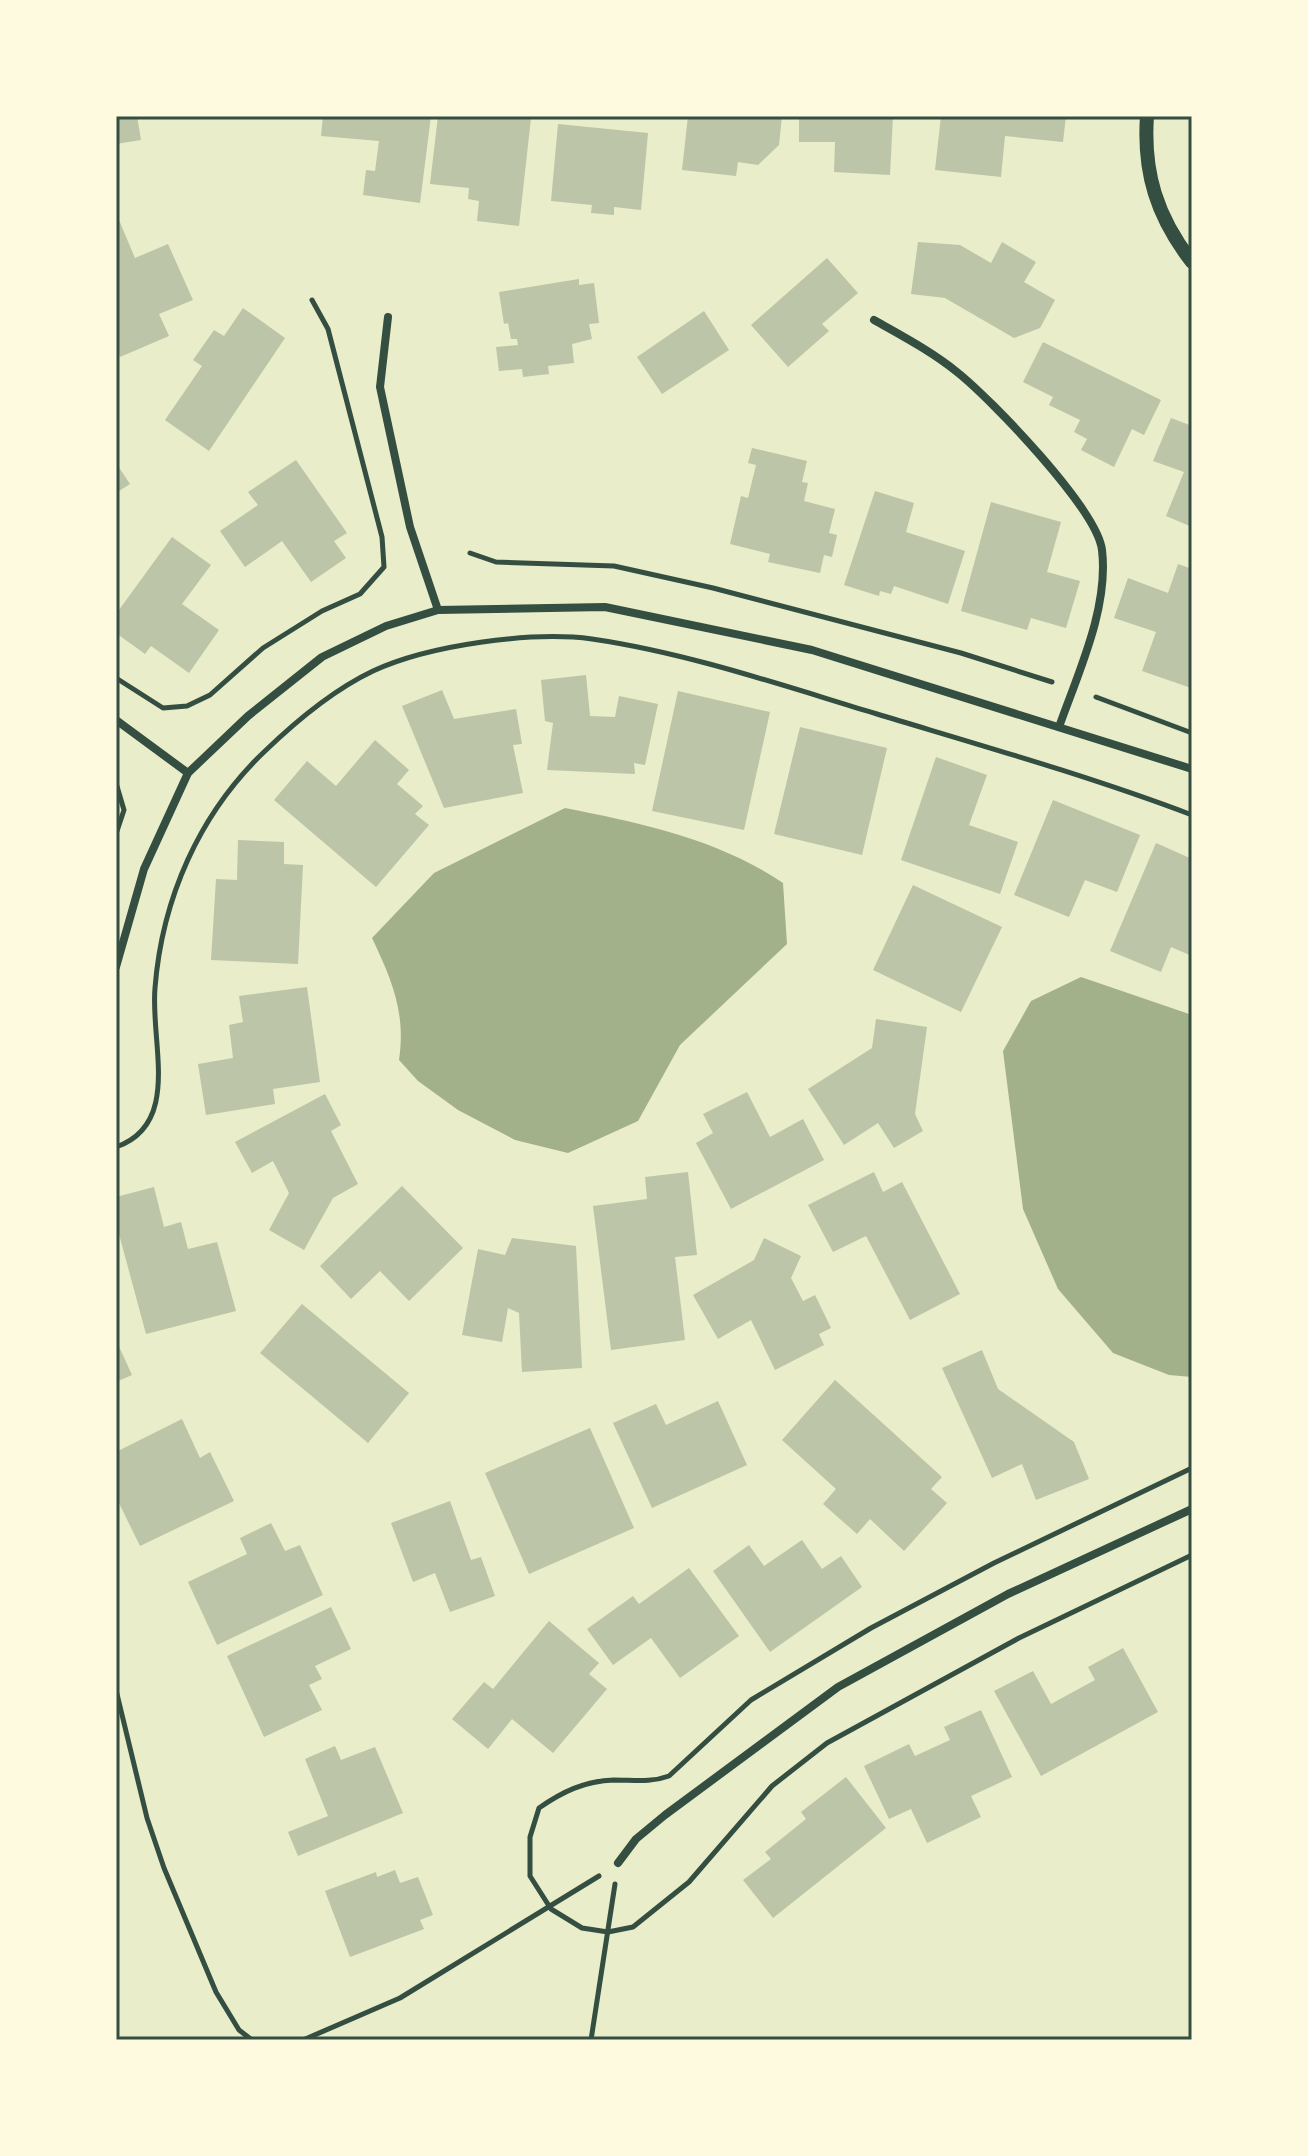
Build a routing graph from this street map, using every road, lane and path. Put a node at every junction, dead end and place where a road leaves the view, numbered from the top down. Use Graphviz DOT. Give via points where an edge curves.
graph roads {
  1 [pos="1147,116"];
  2 [pos="1192,262"];
  3 [pos="312,300"];
  4 [pos="388,317"];
  5 [pos="874,320"];
  6 [pos="470,553"];
  7 [pos="438,610"];
  8 [pos="116,678"];
  9 [pos="1073,688"];
  10 [pos="116,720"];
  11 [pos="1059,727"];
  12 [pos="1192,733"];
  13 [pos="1192,769"];
  14 [pos="188,773"];
  15 [pos="116,783"];
  16 [pos="1192,815"];
  17 [pos="116,834"];
  18 [pos="116,967"];
  19 [pos="116,1147"];
  20 [pos="1192,1509"];
  21 [pos="116,1690"];
  22 [pos="618,1863"];
  23 [pos="252,2040"];
  24 [pos="303,2040"];
  25 [pos="591,2040"];
  1 -- 2 [label="street" via="1147,173 1155,201"];
  3 -- 8 [label="path" via="328,329 382,537 384,567 360,594 263,648 210,695 187,706 163,708"];
  4 -- 7 [label="street" via="380,387 410,527"];
  5 -- 9 [label="street" via="981,392 1089,519 1102,545 1102,579"];
  6 -- 9 [label="path" via="496,562 614,566 699,585 961,653"];
  7 -- 11 [label="street" via="605,607 812,650"];
  7 -- 14 [label="street" via="386,626 322,657"];
  9 -- 11 [label="street"];
  9 -- 12 [label="path"];
  10 -- 14 [label="street"];
  11 -- 13 [label="street"];
  14 -- 18 [label="street" via="144,869"];
  15 -- 17 [label="path" via="124,810"];
  16 -- 19 [label="path" via="849,706 618,644 548,639 470,644 373,671 296,721 243,772 210,814 180,878 158,950 158,1107 145,1130"];
  20 -- 22 [label="street" via="1008,1594 838,1687 665,1815"];
  21 -- 23 [label="path" via="164,1868 216,1992 239,2030"];
  22 -- 24 [label="path" via="400,1998"];
  22 -- 25 [label="path"];
}
